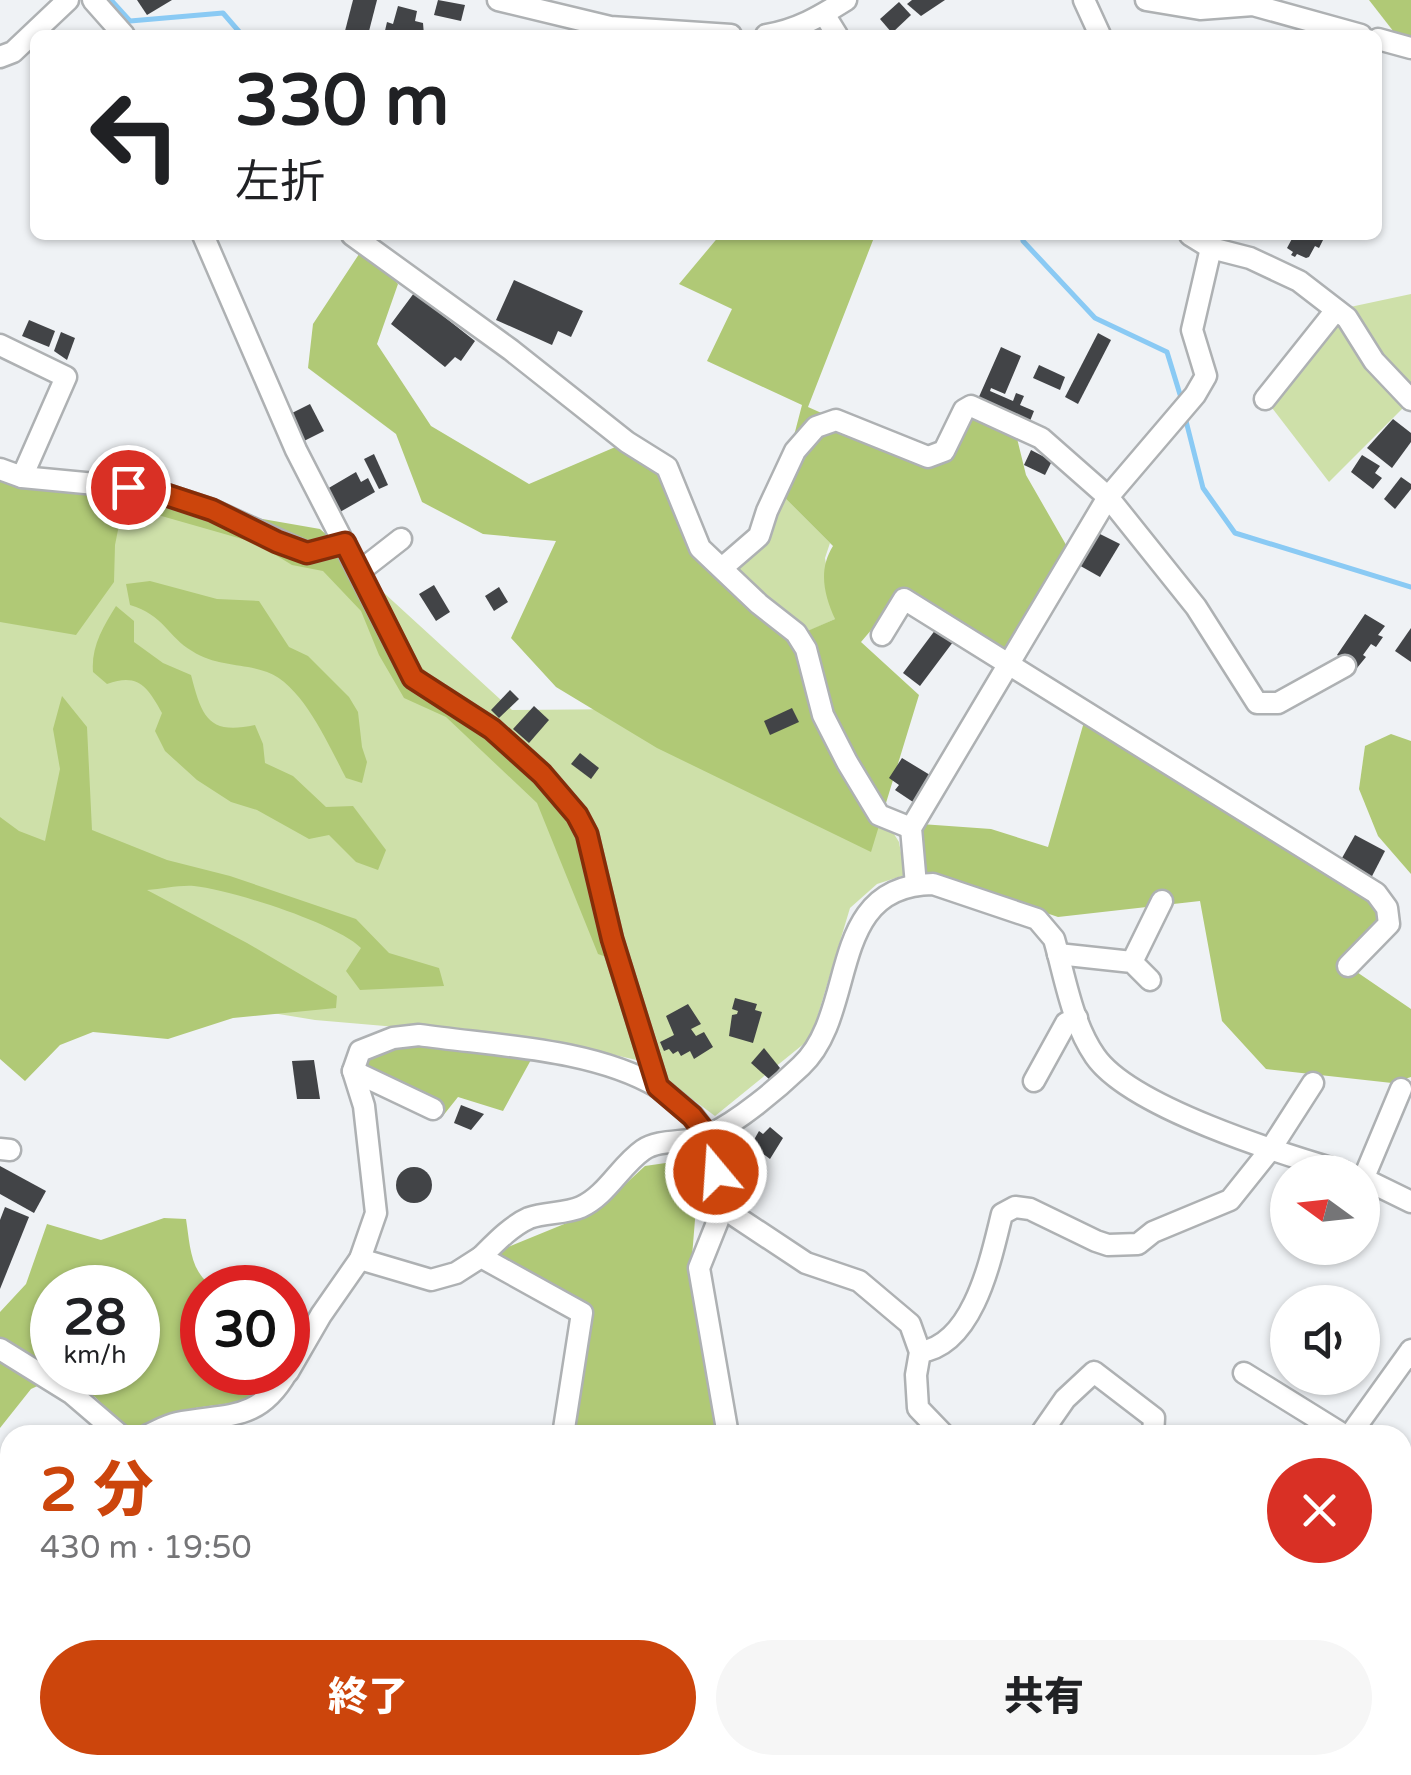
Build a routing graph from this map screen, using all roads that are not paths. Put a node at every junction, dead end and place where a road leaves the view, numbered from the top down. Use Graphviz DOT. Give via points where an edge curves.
graph roads {
  1 [pos="68,0"];
  2 [pos="93,0"];
  3 [pos="498,0"];
  4 [pos="846,0"];
  5 [pos="1084,0"];
  6 [pos="1146,0"];
  7 [pos="824,14"];
  8 [pos="36,30"];
  9 [pos="120,30"];
  10 [pos="655,30"];
  11 [pos="794,30"];
  12 [pos="834,30"];
  13 [pos="1098,30"];
  14 [pos="1343,30"];
  15 [pos="30,36"];
  16 [pos="1382,40"];
  17 [pos="1411,48"];
  18 [pos="0,57"];
  19 [pos="205,240"];
  20 [pos="359,240"];
  21 [pos="1198,240"];
  22 [pos="1211,248"];
  23 [pos="1336,310"];
  24 [pos="0,346"];
  25 [pos="1266,400"];
  26 [pos="1411,400"];
  27 [pos="0,469"];
  28 [pos="22,477"];
  29 [pos="1108,497"];
  30 [pos="401,539"];
  31 [pos="345,543"];
  32 [pos="722,568"];
  33 [pos="360,570"];
  34 [pos="882,635"];
  35 [pos="1008,664"];
  36 [pos="1346,666"];
  37 [pos="910,828"];
  38 [pos="916,884"];
  39 [pos="1162,901"];
  40 [pos="1058,954"];
  41 [pos="1132,962"];
  42 [pos="1348,966"];
  43 [pos="1150,980"];
  44 [pos="1076,1018"];
  45 [pos="353,1071"];
  46 [pos="1034,1081"];
  47 [pos="1313,1083"];
  48 [pos="658,1087"];
  49 [pos="1401,1088"];
  50 [pos="432,1109"];
  51 [pos="708,1136"];
  52 [pos="1270,1150"];
  53 [pos="1286,1155"];
  54 [pos="1369,1155"];
  55 [pos="1380,1188"];
  56 [pos="1411,1202"];
  57 [pos="723,1208"];
  58 [pos="482,1256"];
  59 [pos="360,1259"];
  60 [pos="310,1333"];
  61 [pos="0,1349"];
  62 [pos="1411,1350"];
  63 [pos="920,1352"];
  64 [pos="1244,1374"];
  65 [pos="269,1395"];
  66 [pos="108,1425"];
  67 [pos="170,1425"];
  68 [pos="565,1425"];
  69 [pos="726,1425"];
  70 [pos="934,1425"];
  71 [pos="1047,1425"];
  72 [pos="1154,1425"];
  73 [pos="1330,1425"];
  74 [pos="1355,1425"];
  1 -- 8 [label="street"];
  2 -- 9 [label="street"];
  3 -- 10 [label="street" via="610,27"];
  4 -- 7 [label="street"];
  5 -- 13 [label="street"];
  6 -- 14 [label="street" via="1200,9 1253,4"];
  7 -- 11 [label="street"];
  7 -- 12 [label="street"];
  15 -- 18 [label="street"];
  16 -- 17 [label="street"];
  19 -- 31 [label="street" via="267,388"];
  20 -- 32 [label="street" via="667,467 700,548"];
  21 -- 22 [label="street"];
  22 -- 23 [label="street" via="1300,281"];
  22 -- 29 [label="street" via="1192,330 1206,376"];
  23 -- 25 [label="street"];
  23 -- 26 [label="street"];
  24 -- 28 [label="street" via="66,377"];
  27 -- 28 [label="street"];
  28 -- 31 [label="street" via="148,489 307,553"];
  29 -- 32 [label="street" via="1041,438 971,406 944,450 928,457 836,420 816,426 795,451 759,536"];
  29 -- 35 [label="street"];
  29 -- 36 [label="street" via="1196,607 1256,703 1278,703"];
  30 -- 33 [label="street"];
  31 -- 33 [label="street"];
  32 -- 37 [label="street" via="798,636 846,762 879,815"];
  33 -- 48 [label="street" via="413,678 492,729 577,815"];
  34 -- 35 [label="street" via="904,599"];
  35 -- 37 [label="street"];
  35 -- 42 [label="street" via="1376,892 1389,924"];
  37 -- 38 [label="street"];
  38 -- 40 [label="street" via="1036,919"];
  38 -- 51 [label="street" via="892,892 859,925 818,1049"];
  39 -- 41 [label="street"];
  40 -- 41 [label="street"];
  40 -- 44 [label="street"];
  41 -- 43 [label="street"];
  44 -- 46 [label="street"];
  44 -- 52 [label="street" via="1094,1054 1126,1085"];
  45 -- 48 [label="street" via="360,1051 419,1035 578,1058"];
  45 -- 50 [label="street"];
  45 -- 59 [label="street" via="364,1106 376,1213"];
  47 -- 52 [label="street"];
  48 -- 51 [label="street"];
  49 -- 54 [label="street"];
  51 -- 57 [label="street"];
  51 -- 58 [label="street" via="645,1148 580,1208 529,1218"];
  52 -- 53 [label="street"];
  52 -- 63 [label="street" via="1230,1200 1138,1244 1108,1245 1015,1206 1002,1214 986,1282 949,1341"];
  55 -- 56 [label="street"];
  57 -- 63 [label="street" via="806,1264 858,1281 910,1324"];
  57 -- 69 [label="street" via="699,1268"];
  58 -- 59 [label="street" via="431,1280"];
  58 -- 68 [label="street" via="582,1314"];
  59 -- 60 [label="street"];
  61 -- 66 [label="street"];
  62 -- 74 [label="street"];
  63 -- 70 [label="street" via="918,1408"];
  64 -- 73 [label="street"];
  65 -- 67 [label="street" via="259,1407 226,1418"];
  71 -- 72 [label="street" via="1094,1372 1154,1418"];
}
